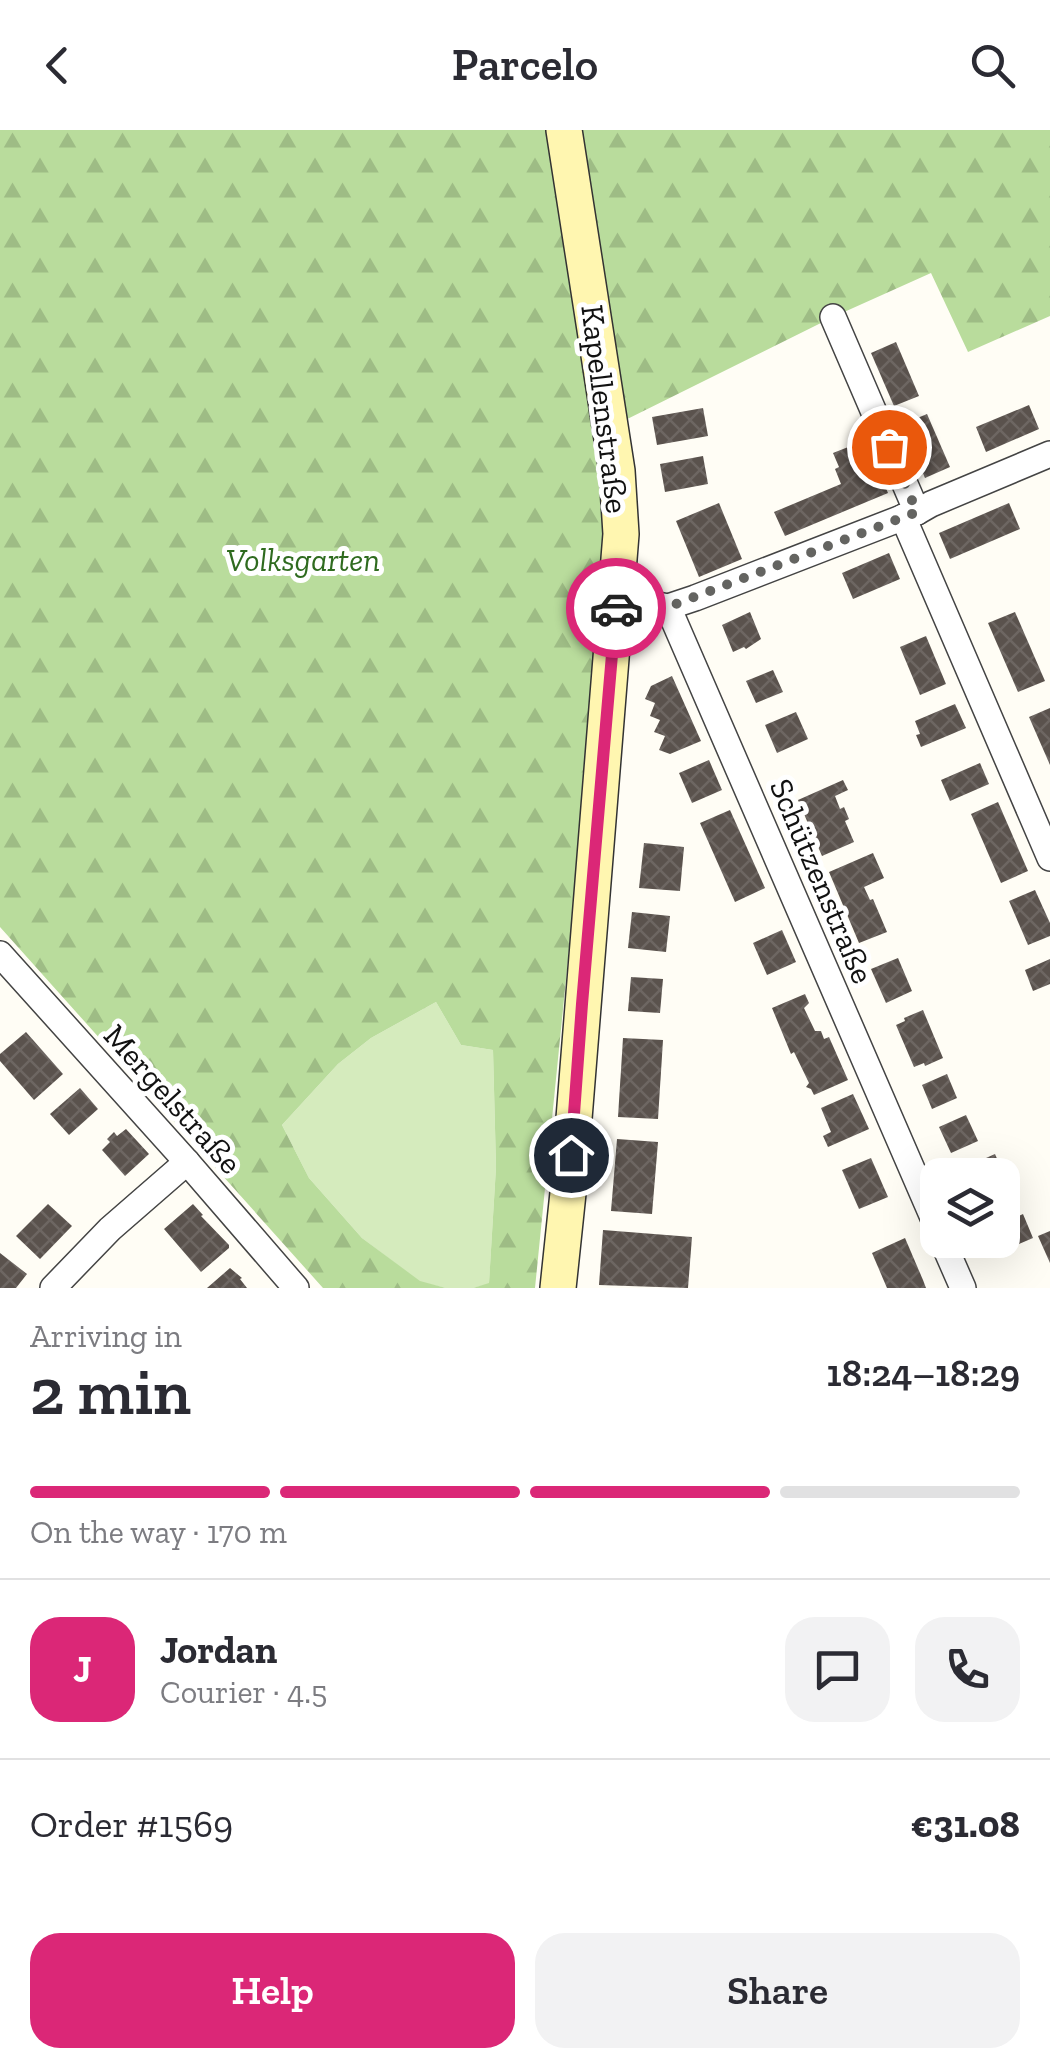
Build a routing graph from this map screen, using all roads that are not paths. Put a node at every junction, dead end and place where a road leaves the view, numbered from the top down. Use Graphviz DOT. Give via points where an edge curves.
graph roads {
  1 [pos="564,130"];
  2 [pos="833,317"];
  3 [pos="1050,454"];
  4 [pos="910,514"];
  5 [pos="616,598"];
  6 [pos="668,607"];
  7 [pos="1050,858"];
  8 [pos="0,954"];
  9 [pos="187,1162"];
  10 [pos="920,1188"];
  11 [pos="950,1258"];
  12 [pos="52,1288"];
  13 [pos="296,1288"];
  14 [pos="558,1288"];
  15 [pos="963,1288"];
  1 -- 5 [label="street, Kapellenstraße" via="617,471"];
  2 -- 4 [label="street"];
  3 -- 4 [label="street"];
  4 -- 6 [label="street"];
  4 -- 7 [label="street"];
  5 -- 6 [label="street"];
  5 -- 14 [label="street, Kapellenstraße"];
  6 -- 10 [label="street, Schützenstraße"];
  8 -- 9 [label="street, Mergelstraße"];
  9 -- 12 [label="street"];
  9 -- 13 [label="street, Mergelstraße"];
  11 -- 15 [label="street"];
}
